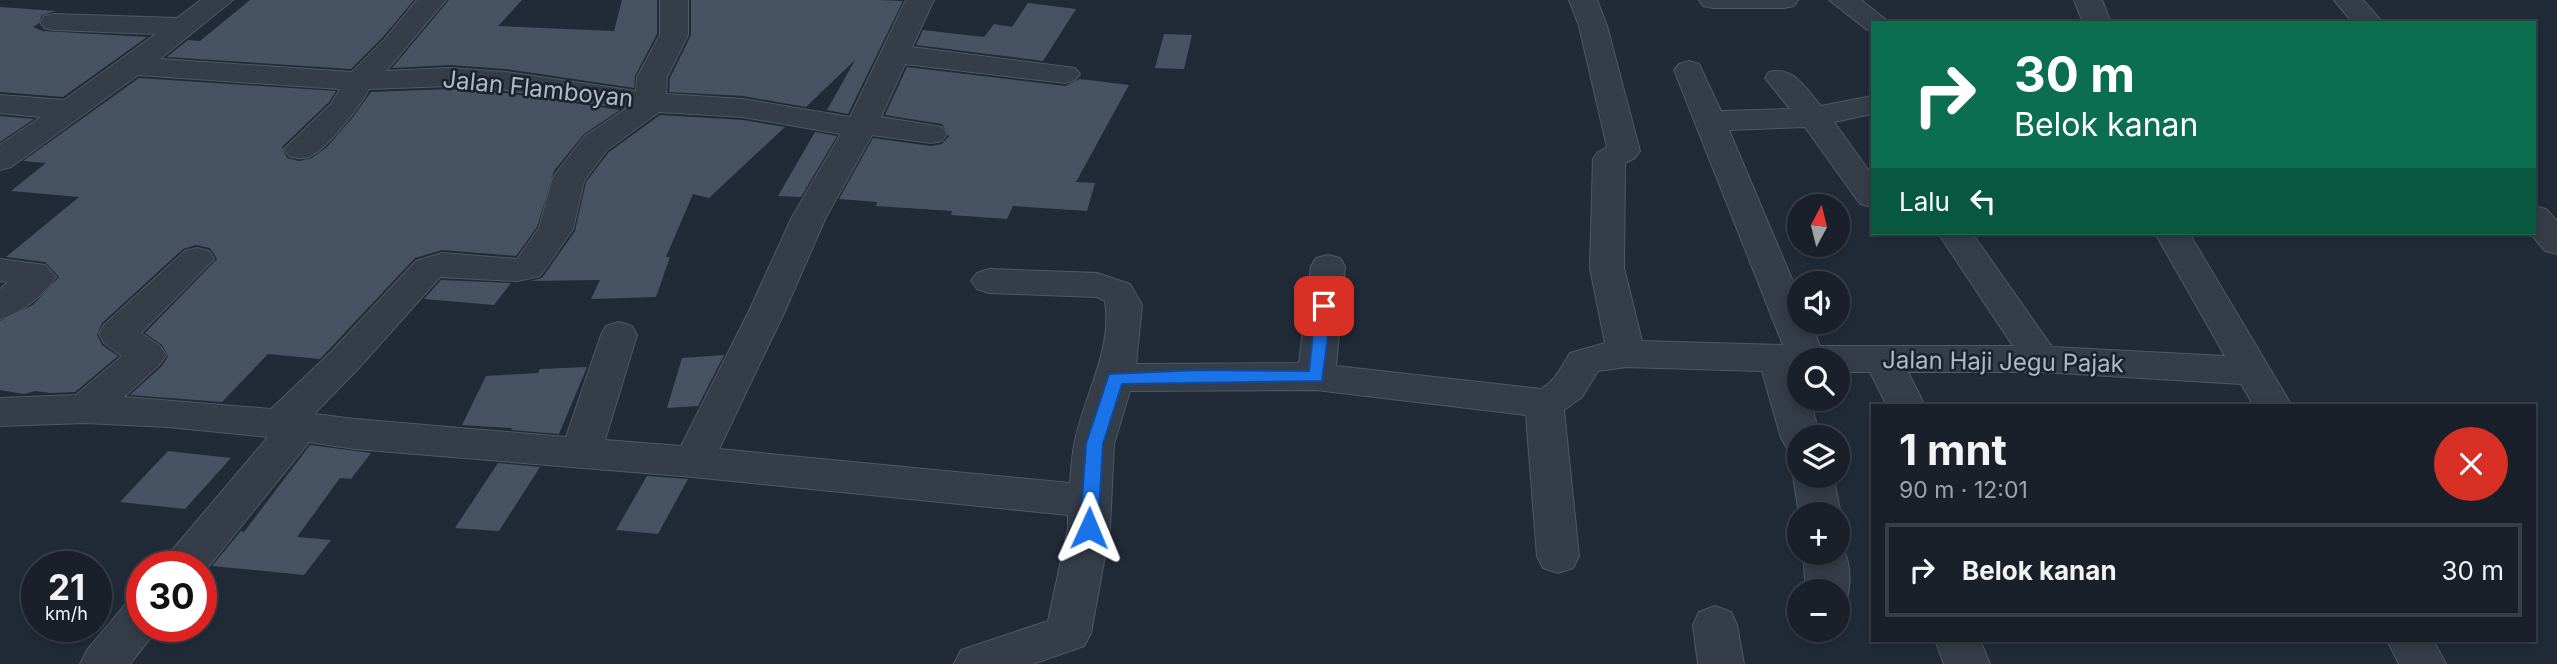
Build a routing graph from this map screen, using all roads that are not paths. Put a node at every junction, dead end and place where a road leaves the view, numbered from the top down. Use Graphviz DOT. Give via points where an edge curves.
graph roads {
  1 [pos="219,0"];
  2 [pos="432,0"];
  3 [pos="674,0"];
  4 [pos="920,0"];
  5 [pos="1583,0"];
  6 [pos="1713,0"];
  7 [pos="1784,0"];
  8 [pos="1843,0"];
  9 [pos="2088,0"];
  10 [pos="2348,0"];
  11 [pos="1873,21"];
  12 [pos="2096,21"];
  13 [pos="2367,21"];
  14 [pos="54,22"];
  15 [pos="185,27"];
  16 [pos="895,54"];
  17 [pos="132,66"];
  18 [pos="1689,70"];
  19 [pos="1065,74"];
  20 [pos="1780,78"];
  21 [pos="359,81"];
  22 [pos="651,102"];
  23 [pos="0,104"];
  24 [pos="1871,105"];
  25 [pos="71,110"];
  26 [pos="1814,117"];
  27 [pos="1710,121"];
  28 [pos="860,126"];
  29 [pos="932,134"];
  30 [pos="300,149"];
  31 [pos="0,160"];
  32 [pos="1871,196"];
  33 [pos="2536,218"];
  34 [pos="1956,235"];
  35 [pos="2173,235"];
  36 [pos="2557,243"];
  37 [pos="197,259"];
  38 [pos="1328,266"];
  39 [pos="0,270"];
  40 [pos="989,281"];
  41 [pos="0,307"];
  42 [pos="619,335"];
  43 [pos="1788,348"];
  44 [pos="1626,354"];
  45 [pos="1787,359"];
  46 [pos="1850,359"];
  47 [pos="1882,359"];
  48 [pos="2041,359"];
  49 [pos="2253,372"];
  50 [pos="1316,377"];
  51 [pos="1115,378"];
  52 [pos="1544,403"];
  53 [pos="1905,404"];
  54 [pos="2272,404"];
  55 [pos="85,409"];
  56 [pos="0,412"];
  57 [pos="289,426"];
  58 [pos="582,452"];
  59 [pos="693,462"];
  60 [pos="1089,501"];
  61 [pos="195,551"];
  62 [pos="1558,556"];
  63 [pos="126,636"];
  64 [pos="1958,642"];
  65 [pos="2410,642"];
  66 [pos="103,664"];
  67 [pos="976,664"];
  68 [pos="1967,664"];
  69 [pos="2423,664"];
  1 -- 15 [label="street"];
  2 -- 21 [label="street"];
  3 -- 22 [label="street" via="674,35 652,77"];
  4 -- 16 [label="street"];
  5 -- 44 [label="street" via="1624,150 1609,159 1607,268"];
  6 -- 7 [label="street"];
  8 -- 11 [label="street"];
  9 -- 12 [label="street"];
  10 -- 13 [label="street"];
  14 -- 15 [label="street"];
  15 -- 17 [label="street"];
  16 -- 19 [label="street"];
  16 -- 28 [label="street"];
  17 -- 21 [label="street, Jalan Flamboyan"];
  17 -- 25 [label="street"];
  18 -- 27 [label="street"];
  20 -- 26 [label="street"];
  21 -- 22 [label="street, Jalan Flamboyan" via="450,77 584,90"];
  21 -- 30 [label="street" via="342,109"];
  22 -- 28 [label="street, Jalan Flamboyan" via="743,108"];
  22 -- 57 [label="street" via="596,142 568,180 556,229 531,265 517,270 442,264 429,269"];
  23 -- 25 [label="street"];
  24 -- 26 [label="street"];
  25 -- 31 [label="street"];
  26 -- 27 [label="street"];
  26 -- 32 [label="street"];
  27 -- 43 [label="street"];
  28 -- 29 [label="street, Jalan Flamboyan"];
  28 -- 59 [label="street" via="808,217"];
  33 -- 36 [label="street"];
  34 -- 48 [label="street"];
  35 -- 49 [label="street"];
  37 -- 55 [label="street" via="117,334 146,355"];
  38 -- 50 [label="street"];
  39 -- 41 [label="street" via="37,277"];
  40 -- 51 [label="street" via="1097,285 1118,293 1122,340"];
  42 -- 58 [label="street"];
  44 -- 45 [label="street, Jalan Haji Jegu Pajak"];
  44 -- 52 [label="street, Jalan Haji Jegu Pajak" via="1583,362 1567,391"];
  46 -- 47 [label="street, Jalan Haji Jegu Pajak"];
  47 -- 48 [label="street, Jalan Haji Jegu Pajak"];
  47 -- 53 [label="street"];
  48 -- 49 [label="street, Jalan Haji Jegu Pajak"];
  49 -- 54 [label="street"];
  50 -- 51 [label="street"];
  50 -- 52 [label="street"];
  51 -- 60 [label="street" via="1094,444"];
  52 -- 62 [label="street"];
  55 -- 56 [label="street"];
  55 -- 57 [label="street"];
  57 -- 58 [label="street"];
  57 -- 61 [label="street"];
  58 -- 59 [label="street"];
  59 -- 60 [label="street"];
  60 -- 67 [label="street" via="1089,528 1068,633"];
  63 -- 66 [label="street"];
  64 -- 68 [label="street"];
  65 -- 69 [label="street"];
}
